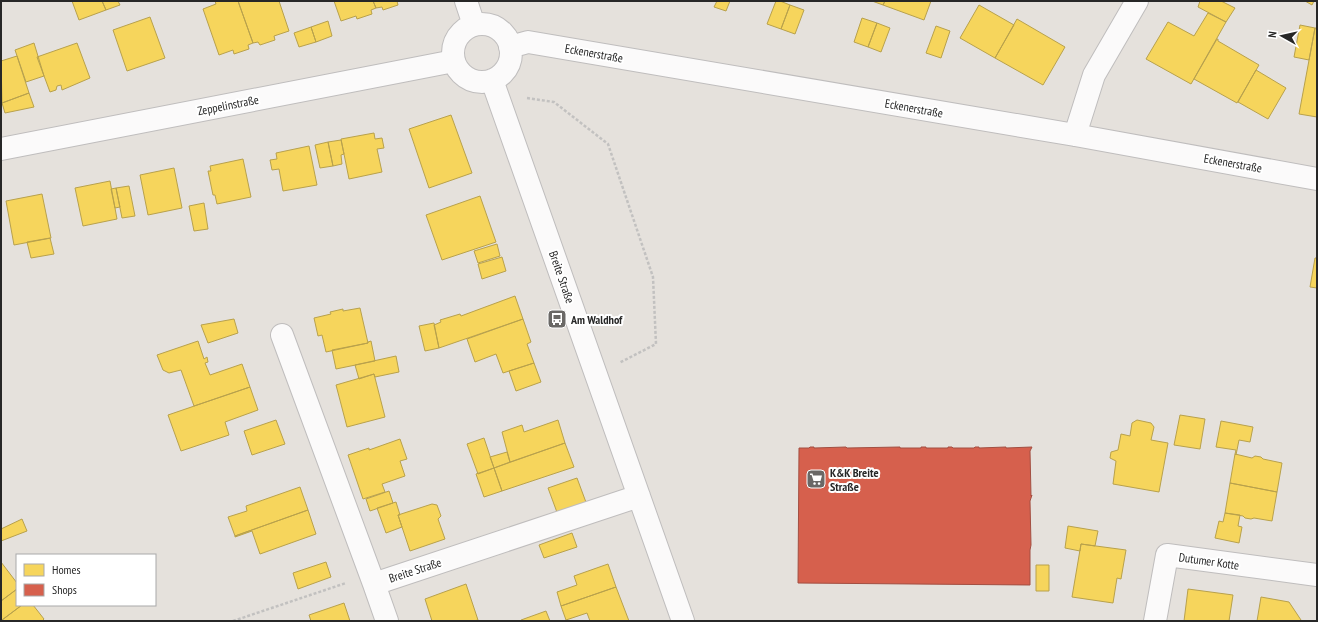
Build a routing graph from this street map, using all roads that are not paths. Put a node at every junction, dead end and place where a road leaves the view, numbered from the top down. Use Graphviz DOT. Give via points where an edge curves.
graph roads {
  1 [pos="466,1"];
  2 [pos="1137,1"];
  3 [pos="474,25"];
  4 [pos="510,47"];
  5 [pos="454,61"];
  6 [pos="494,87"];
  7 [pos="1075,135"];
  8 [pos="1,149"];
  9 [pos="1317,179"];
  10 [pos="282,335"];
  11 [pos="639,496"];
  12 [pos="1317,575"];
  13 [pos="372,579"];
  14 [pos="386,621"];
  15 [pos="683,621"];
  16 [pos="1155,621"];
  1 -- 3 [label="street"];
  2 -- 7 [label="street" via="1094,75"];
  3 -- 4 [label="street" via="485,24 497,28 506,36"];
  3 -- 5 [label="street" via="464,30 457,39 453,50"];
  4 -- 6 [label="street" via="511,58"];
  4 -- 7 [label="street, Eckenerstraße" via="528,42"];
  5 -- 6 [label="street" via="469,79"];
  5 -- 8 [label="street, Zeppelinstraße"];
  6 -- 11 [label="street, Breite Straße"];
  7 -- 9 [label="street, Eckenerstraße"];
  10 -- 13 [label="street, Breite Straße"];
  11 -- 13 [label="street, Breite Straße"];
  11 -- 15 [label="street, Breite Straße"];
  12 -- 16 [label="street, Dutumer Kotte" via="1167,555"];
  13 -- 14 [label="street, Breite Straße"];
}
